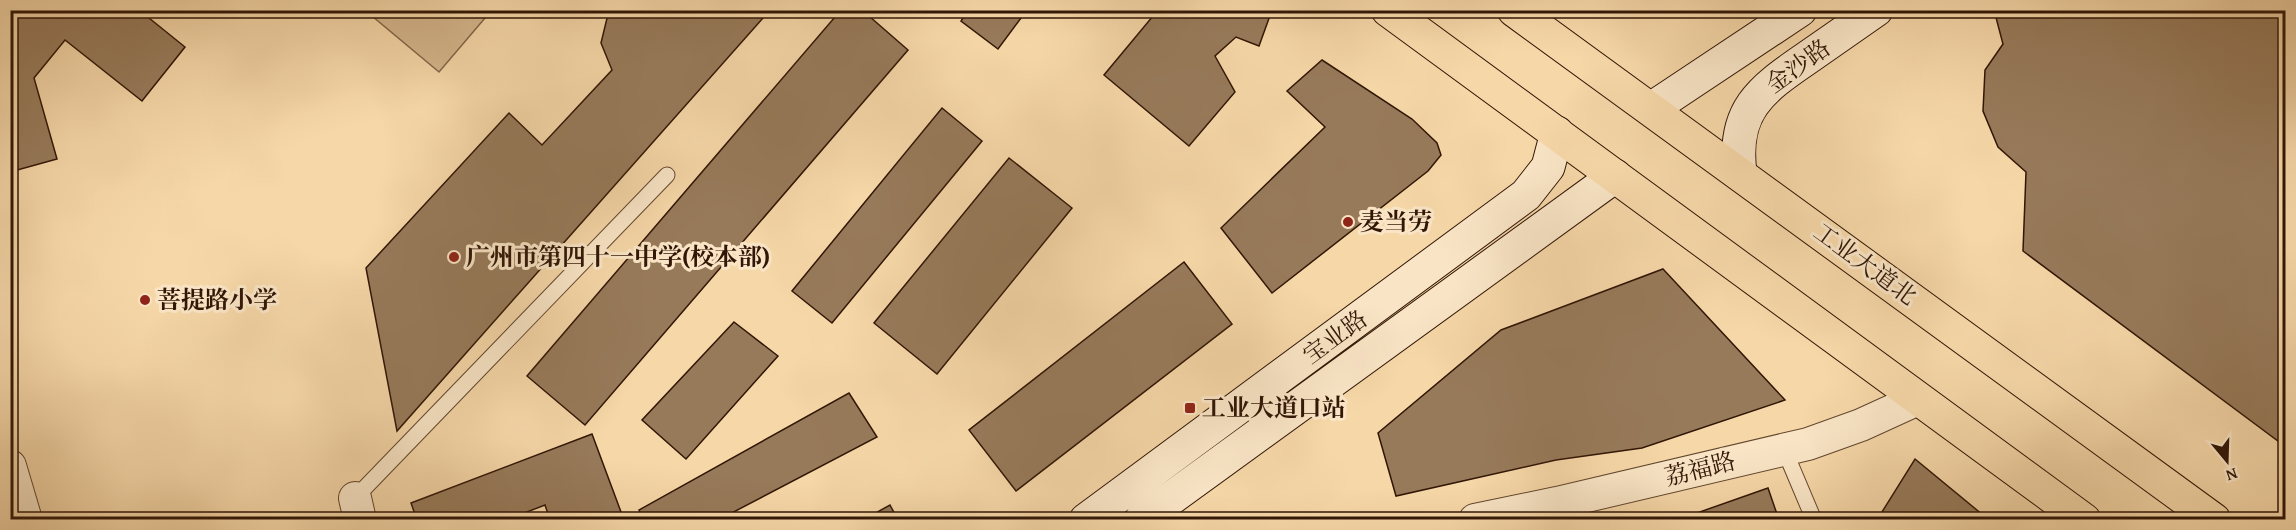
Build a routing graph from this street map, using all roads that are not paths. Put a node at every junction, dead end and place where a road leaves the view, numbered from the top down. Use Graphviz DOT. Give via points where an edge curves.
graph roads {
  1 [pos="1388,10"];
  2 [pos="1514,10"];
  3 [pos="1800,10"];
  4 [pos="1876,10"];
  5 [pos="1651,109"];
  6 [pos="1557,133"];
  7 [pos="1740,173"];
  8 [pos="668,175"];
  9 [pos="1615,176"];
  10 [pos="1918,399"];
  11 [pos="1784,449"];
  12 [pos="10,466"];
  13 [pos="358,509"];
  14 [pos="1561,511"];
  15 [pos="26,519"];
  16 [pos="1086,519"];
  17 [pos="1141,519"];
  18 [pos="1475,519"];
  19 [pos="1814,519"];
  20 [pos="2084,519"];
  21 [pos="2214,519"];
  1 -- 6 [label="main road"];
  2 -- 5 [label="main road, 工业大道北"];
  3 -- 5 [label="main road, 金沙路"];
  4 -- 7 [label="main road, 金沙路" via="1760,93 1743,122 1738,154"];
  5 -- 7 [label="main road, 工业大道北"];
  6 -- 9 [label="main road"];
  6 -- 16 [label="main road, 宝业路" via="1548,167 1526,195"];
  7 -- 21 [label="main road, 工业大道北"];
  8 -- 13 [label="lane"];
  9 -- 10 [label="main road"];
  9 -- 17 [label="main road, 宝业路"];
  10 -- 11 [label="street, 荔福路" via="1861,425"];
  10 -- 20 [label="main road"];
  11 -- 14 [label="street, 荔福路"];
  11 -- 19 [label="lane"];
  12 -- 15 [label="street"];
  14 -- 18 [label="street, 荔福路"];
}
